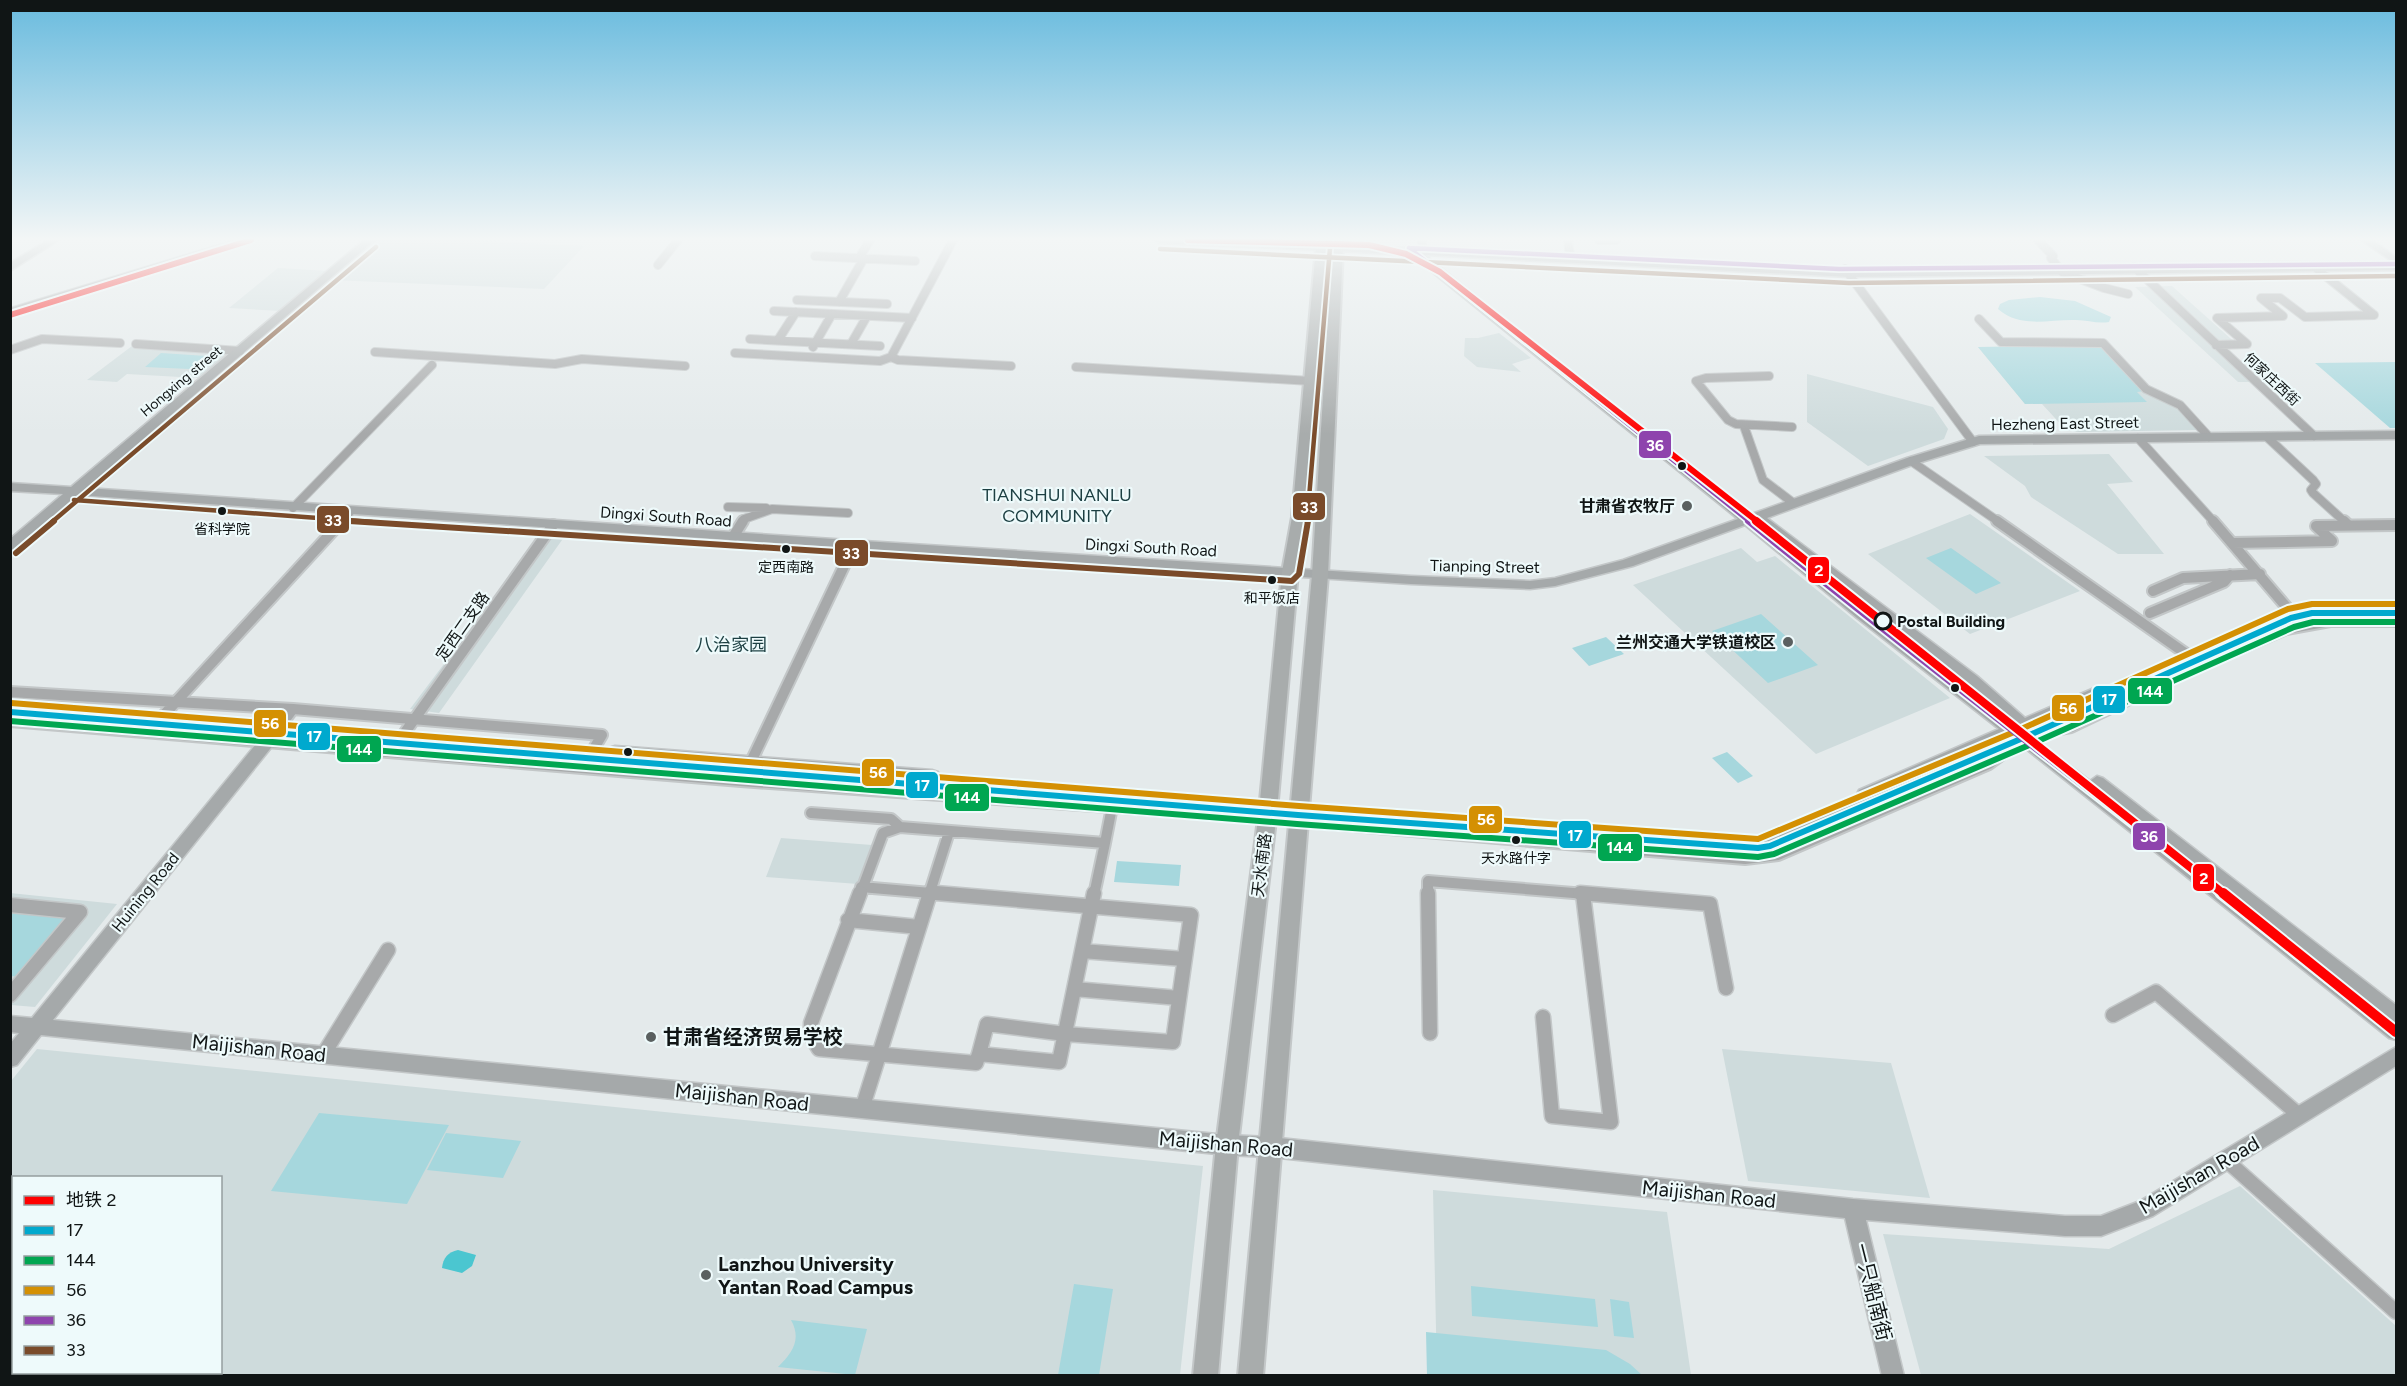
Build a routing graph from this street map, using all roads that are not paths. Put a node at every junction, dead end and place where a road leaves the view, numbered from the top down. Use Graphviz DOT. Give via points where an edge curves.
graph roads {
  1 [pos="34,305"];
  2 [pos="294,305"];
  3 [pos="919,305"];
  4 [pos="1317,305"];
  5 [pos="1336,305"];
  6 [pos="1487,305"];
  7 [pos="1872,305"];
  8 [pos="2174,305"];
  9 [pos="2269,305"];
  10 [pos="2288,305"];
  11 [pos="2361,305"];
  12 [pos="774,311"];
  13 [pos="10,312"];
  14 [pos="796,312"];
  15 [pos="832,314"];
  16 [pos="867,316"];
  17 [pos="912,318"];
  18 [pos="1979,319"];
  19 [pos="750,339"];
  20 [pos="778,340"];
  21 [pos="815,342"];
  22 [pos="120,343"];
  23 [pos="136,344"];
  24 [pos="851,344"];
  25 [pos="2216,345"];
  26 [pos="880,346"];
  27 [pos="10,350"];
  28 [pos="240,351"];
  29 [pos="375,352"];
  30 [pos="735,353"];
  31 [pos="806,357"];
  32 [pos="891,357"];
  33 [pos="432,365"];
  34 [pos="685,366"];
  35 [pos="1011,366"];
  36 [pos="1076,367"];
  37 [pos="1769,376"];
  38 [pos="1311,381"];
  39 [pos="1744,426"];
  40 [pos="1792,427"];
  41 [pos="2397,435"];
  42 [pos="2267,436"];
  43 [pos="2314,436"];
  44 [pos="2209,437"];
  45 [pos="2138,438"];
  46 [pos="1973,442"];
  47 [pos="1911,461"];
  48 [pos="10,487"];
  49 [pos="75,491"];
  50 [pos="1792,502"];
  51 [pos="728,507"];
  52 [pos="293,508"];
  53 [pos="772,509"];
  54 [pos="350,512"];
  55 [pos="848,513"];
  56 [pos="1752,519"];
  57 [pos="553,525"];
  58 [pos="2349,525"];
  59 [pos="2397,525"];
  60 [pos="734,537"];
  61 [pos="2233,543"];
  62 [pos="854,545"];
  63 [pos="10,546"];
  64 [pos="1290,572"];
  65 [pos="2260,574"];
  66 [pos="1320,575"];
  67 [pos="2230,575"];
  68 [pos="2153,591"];
  69 [pos="2397,607"];
  70 [pos="2289,610"];
  71 [pos="2150,613"];
  72 [pos="2397,613"];
  73 [pos="2367,618"];
  74 [pos="2397,621"];
  75 [pos="2186,653"];
  76 [pos="10,692"];
  77 [pos="176,701"];
  78 [pos="10,705"];
  79 [pos="293,709"];
  80 [pos="10,712"];
  81 [pos="162,717"];
  82 [pos="414,719"];
  83 [pos="10,721"];
  84 [pos="2023,732"];
  85 [pos="272,735"];
  86 [pos="400,740"];
  87 [pos="593,750"];
  88 [pos="746,771"];
  89 [pos="1112,807"];
  90 [pos="1268,807"];
  91 [pos="1299,812"];
  92 [pos="811,813"];
  93 [pos="900,827"];
  94 [pos="949,832"];
  95 [pos="1105,843"];
  96 [pos="861,887"];
  97 [pos="930,893"];
  98 [pos="1583,894"];
  99 [pos="10,905"];
  100 [pos="1091,906"];
  101 [pos="848,920"];
  102 [pos="919,927"];
  103 [pos="388,950"];
  104 [pos="1082,951"];
  105 [pos="1184,958"];
  106 [pos="1726,988"];
  107 [pos="1074,989"];
  108 [pos="10,995"];
  109 [pos="1179,998"];
  110 [pos="2397,1015"];
  111 [pos="2113,1016"];
  112 [pos="1543,1017"];
  113 [pos="10,1024"];
  114 [pos="37,1026"];
  115 [pos="2397,1032"];
  116 [pos="1430,1033"];
  117 [pos="1065,1034"];
  118 [pos="979,1054"];
  119 [pos="323,1055"];
  120 [pos="879,1055"];
  121 [pos="2397,1056"];
  122 [pos="10,1059"];
  123 [pos="862,1109"];
  124 [pos="2299,1115"];
  125 [pos="1227,1145"];
  126 [pos="1269,1147"];
  127 [pos="2226,1160"];
  128 [pos="1853,1209"];
  129 [pos="2397,1312"];
  130 [pos="1205,1376"];
  131 [pos="1250,1376"];
  132 [pos="1893,1376"];
  1 -- 13 [label="street"];
  2 -- 28 [label="main road, Hongxing street"];
  3 -- 17 [label="street"];
  4 -- 38 [label="main road, 天水南路"];
  5 -- 66 [label="main road, 天水南路"];
  6 -- 56 [label="main road"];
  7 -- 46 [label="street"];
  8 -- 25 [label="street, 何家庄西街"];
  9 -- 25 [label="street" via="2283,316 2217,318 2247,344"];
  10 -- 11 [label="street" via="2304,317 2374,315"];
  12 -- 14 [label="street"];
  14 -- 15 [label="street"];
  14 -- 20 [label="street"];
  15 -- 16 [label="street"];
  15 -- 21 [label="street"];
  16 -- 17 [label="street"];
  16 -- 24 [label="street"];
  17 -- 32 [label="street"];
  18 -- 44 [label="street" via="2001,342 2103,343 2146,389 2180,405"];
  19 -- 20 [label="street"];
  20 -- 21 [label="street"];
  21 -- 24 [label="street"];
  21 -- 31 [label="street"];
  22 -- 27 [label="street" via="42,339"];
  23 -- 28 [label="street"];
  24 -- 26 [label="street"];
  25 -- 43 [label="street, 何家庄西街"];
  28 -- 49 [label="main road, Hongxing street"];
  29 -- 34 [label="street" via="555,364 582,359"];
  30 -- 31 [label="street"];
  31 -- 32 [label="street" via="880,361"];
  32 -- 35 [label="street"];
  33 -- 52 [label="street"];
  36 -- 38 [label="street"];
  37 -- 39 [label="street" via="1697,379 1728,420"];
  38 -- 64 [label="main road, 天水南路"];
  39 -- 40 [label="street"];
  39 -- 50 [label="street" via="1763,480"];
  41 -- 43 [label="main road, Hezheng East Street"];
  42 -- 43 [label="main road, Hezheng East Street"];
  42 -- 44 [label="main road, Hezheng East Street"];
  42 -- 58 [label="street" via="2313,480 2313,494"];
  44 -- 45 [label="main road, Hezheng East Street"];
  45 -- 46 [label="main road, Hezheng East Street"];
  45 -- 61 [label="street"];
  46 -- 47 [label="main road, Hezheng East Street"];
  47 -- 50 [label="main road, Hezheng East Street"];
  47 -- 75 [label="street"];
  48 -- 49 [label="main road, Dingxi South Road"];
  49 -- 52 [label="main road, Dingxi South Road"];
  49 -- 63 [label="main road, Hongxing street"];
  50 -- 56 [label="main road, Hezheng East Street"];
  51 -- 53 [label="street"];
  52 -- 54 [label="main road, Dingxi South Road"];
  53 -- 55 [label="street"];
  53 -- 60 [label="street" via="744,519"];
  54 -- 57 [label="main road, Dingxi South Road"];
  54 -- 77 [label="street"];
  56 -- 66 [label="main road, Tianping Street" via="1628,563 1547,583 1504,585"];
  56 -- 84 [label="main road" via="1862,615"];
  57 -- 60 [label="main road, Dingxi South Road"];
  57 -- 82 [label="street, 定西二支路"];
  58 -- 59 [label="street"];
  58 -- 61 [label="street" via="2316,526 2332,541"];
  60 -- 62 [label="main road, Dingxi South Road"];
  61 -- 65 [label="street"];
  62 -- 64 [label="main road, Dingxi South Road"];
  62 -- 88 [label="street"];
  64 -- 66 [label="main road, Dingxi South Road"];
  64 -- 90 [label="main road, 天水南路"];
  65 -- 67 [label="street"];
  65 -- 70 [label="street"];
  66 -- 91 [label="main road, 天水南路"];
  67 -- 68 [label="street" via="2183,578"];
  67 -- 71 [label="street" via="2224,582"];
  69 -- 70 [label="main road"];
  70 -- 75 [label="main road"];
  72 -- 73 [label="main road"];
  73 -- 74 [label="street"];
  73 -- 84 [label="main road" via="2313,613 2291,618"];
  75 -- 84 [label="main road"];
  76 -- 77 [label="street"];
  77 -- 79 [label="street"];
  77 -- 81 [label="street"];
  78 -- 81 [label="main road"];
  79 -- 82 [label="street"];
  79 -- 85 [label="street"];
  80 -- 85 [label="main road"];
  81 -- 85 [label="main road"];
  82 -- 86 [label="street, 定西二支路"];
  82 -- 87 [label="street" via="602,735"];
  83 -- 85 [label="street"];
  84 -- 91 [label="main road" via="1758,848"];
  84 -- 110 [label="main road"];
  84 -- 115 [label="main road" via="2261,927"];
  85 -- 86 [label="main road"];
  85 -- 88 [label="street"];
  85 -- 114 [label="main road, Huining Road"];
  86 -- 87 [label="main road"];
  86 -- 88 [label="main road"];
  87 -- 88 [label="main road"];
  88 -- 89 [label="street"];
  88 -- 90 [label="main road"];
  89 -- 90 [label="street" via="1236,816"];
  89 -- 95 [label="street"];
  90 -- 91 [label="main road"];
  90 -- 125 [label="main road, 天水南路"];
  91 -- 126 [label="main road, 天水南路"];
  92 -- 93 [label="street" via="891,819"];
  93 -- 94 [label="street"];
  93 -- 96 [label="street" via="883,832"];
  94 -- 95 [label="street"];
  94 -- 97 [label="street"];
  95 -- 100 [label="street"];
  96 -- 97 [label="street"];
  96 -- 101 [label="street"];
  97 -- 100 [label="street"];
  97 -- 102 [label="street"];
  98 -- 106 [label="street" via="1710,904"];
  98 -- 112 [label="street" via="1611,1122 1552,1116"];
  98 -- 116 [label="street" via="1428,881"];
  99 -- 108 [label="street" via="80,912"];
  100 -- 104 [label="street"];
  100 -- 105 [label="street" via="1191,915"];
  101 -- 102 [label="street"];
  101 -- 120 [label="street" via="811,1023 811,1036 819,1049"];
  102 -- 120 [label="street"];
  103 -- 119 [label="street"];
  104 -- 105 [label="street"];
  104 -- 107 [label="street"];
  105 -- 109 [label="street"];
  107 -- 109 [label="street"];
  107 -- 117 [label="street"];
  109 -- 117 [label="street" via="1173,1042"];
  111 -- 124 [label="street" via="2156,992"];
  113 -- 114 [label="main road, Maijishan Road"];
  114 -- 119 [label="main road, Maijishan Road"];
  114 -- 122 [label="main road, Huining Road"];
  117 -- 118 [label="street" via="1059,1062"];
  117 -- 118 [label="street" via="987,1024"];
  118 -- 120 [label="street" via="976,1063"];
  119 -- 123 [label="main road, Maijishan Road"];
  120 -- 123 [label="street"];
  121 -- 124 [label="main road, Maijishan Road"];
  123 -- 125 [label="main road, Maijishan Road"];
  124 -- 127 [label="main road, Maijishan Road"];
  125 -- 126 [label="main road, Maijishan Road"];
  125 -- 130 [label="main road, 天水南路"];
  126 -- 128 [label="main road, Maijishan Road"];
  126 -- 131 [label="main road, 天水南路"];
  127 -- 128 [label="main road, Maijishan Road" via="2146,1209 2101,1226"];
  127 -- 129 [label="street"];
  128 -- 132 [label="main road, 一只船南街"];
}
